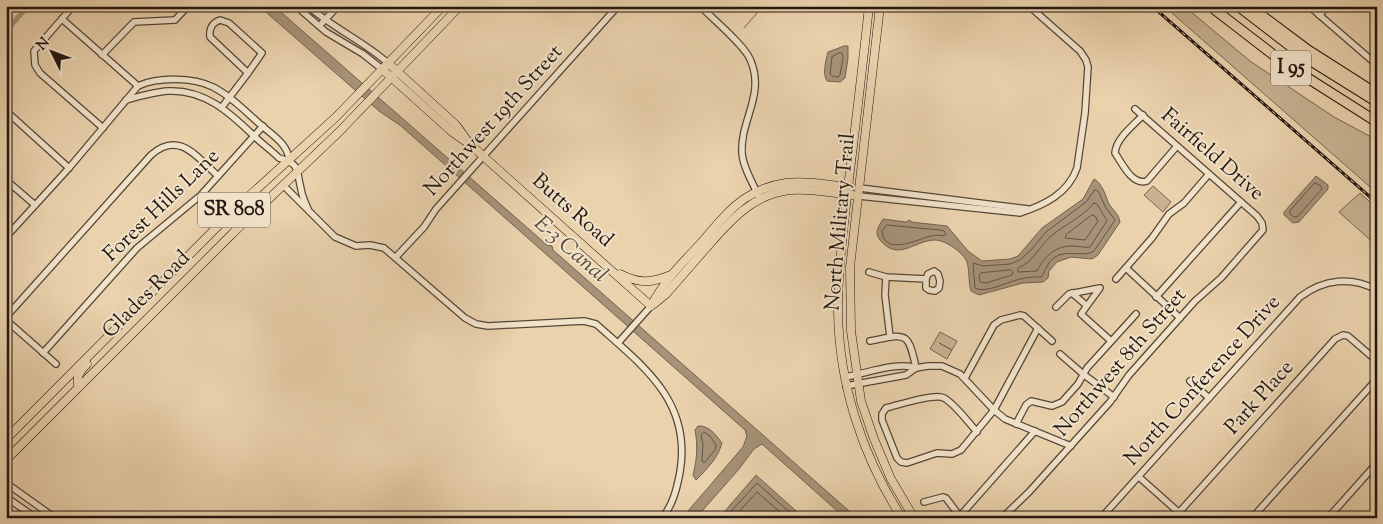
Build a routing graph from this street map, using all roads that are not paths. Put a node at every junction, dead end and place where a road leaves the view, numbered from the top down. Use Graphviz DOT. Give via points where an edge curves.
graph roads {
  1 [pos="73,6"];
  2 [pos="188,6"];
  3 [pos="296,6"];
  4 [pos="308,6"];
  5 [pos="338,6"];
  6 [pos="443,6"];
  7 [pos="460,6"];
  8 [pos="618,6"];
  9 [pos="700,6"];
  10 [pos="869,6"];
  11 [pos="880,6"];
  12 [pos="1029,6"];
  13 [pos="1210,6"];
  14 [pos="1219,6"];
  15 [pos="1238,6"];
  16 [pos="1249,6"];
  17 [pos="1309,6"];
  18 [pos="1328,6"];
  19 [pos="1319,15"];
  20 [pos="62,19"];
  21 [pos="325,20"];
  22 [pos="867,20"];
  23 [pos="319,26"];
  24 [pos="866,36"];
  25 [pos="876,39"];
  26 [pos="102,55"];
  27 [pos="874,60"];
  28 [pos="385,66"];
  29 [pos="1377,66"];
  30 [pos="248,73"];
  31 [pos="395,75"];
  32 [pos="170,80"];
  33 [pos="138,86"];
  34 [pos="171,91"];
  35 [pos="1377,94"];
  36 [pos="228,97"];
  37 [pos="126,100"];
  38 [pos="1377,102"];
  39 [pos="222,107"];
  40 [pos="1135,109"];
  41 [pos="6,111"];
  42 [pos="1143,115"];
  43 [pos="1377,115"];
  44 [pos="1377,122"];
  45 [pos="263,126"];
  46 [pos="103,128"];
  47 [pos="254,136"];
  48 [pos="279,141"];
  49 [pos="1177,146"];
  50 [pos="276,156"];
  51 [pos="484,156"];
  52 [pos="289,160"];
  53 [pos="70,168"];
  54 [pos="298,170"];
  55 [pos="1209,174"];
  56 [pos="218,176"];
  57 [pos="6,180"];
  58 [pos="283,185"];
  59 [pos="848,191"];
  60 [pos="859,192"];
  61 [pos="759,195"];
  62 [pos="1241,202"];
  63 [pos="35,205"];
  64 [pos="310,214"];
  65 [pos="1263,228"];
  66 [pos="6,237"];
  67 [pos="396,257"];
  68 [pos="1126,268"];
  69 [pos="614,271"];
  70 [pos="869,272"];
  71 [pos="673,274"];
  72 [pos="886,277"];
  73 [pos="926,279"];
  74 [pos="1116,279"];
  75 [pos="1377,290"];
  76 [pos="1072,293"];
  77 [pos="1156,297"];
  78 [pos="1086,305"];
  79 [pos="651,306"];
  80 [pos="1056,307"];
  81 [pos="1136,314"];
  82 [pos="6,318"];
  83 [pos="1180,318"];
  84 [pos="123,321"];
  85 [pos="1038,328"];
  86 [pos="890,337"];
  87 [pos="870,341"];
  88 [pos="1052,341"];
  89 [pos="1112,342"];
  90 [pos="618,343"];
  91 [pos="44,353"];
  92 [pos="1060,354"];
  93 [pos="1377,361"];
  94 [pos="56,364"];
  95 [pos="916,368"];
  96 [pos="1083,374"];
  97 [pos="965,378"];
  98 [pos="1377,379"];
  99 [pos="856,380"];
  100 [pos="1190,381"];
  101 [pos="846,382"];
  102 [pos="79,387"];
  103 [pos="1114,397"];
  104 [pos="1209,398"];
  105 [pos="994,410"];
  106 [pos="1016,424"];
  107 [pos="977,432"];
  108 [pos="1035,432"];
  109 [pos="6,439"];
  110 [pos="1071,446"];
  111 [pos="6,460"];
  112 [pos="1377,463"];
  113 [pos="1138,477"];
  114 [pos="6,483"];
  115 [pos="6,497"];
  116 [pos="924,502"];
  117 [pos="1179,512"];
  118 [pos="961,517"];
  119 [pos="36,518"];
  120 [pos="55,518"];
  121 [pos="662,518"];
  122 [pos="902,518"];
  123 [pos="914,518"];
  124 [pos="1002,518"];
  125 [pos="1102,518"];
  126 [pos="1174,518"];
  127 [pos="1185,518"];
  128 [pos="1252,518"];
  129 [pos="1328,518"];
  1 -- 20 [label="street"];
  2 -- 26 [label="street" via="175,20 134,22"];
  3 -- 23 [label="street, Butts Road"];
  4 -- 21 [label="street, Butts Road"];
  5 -- 21 [label="street"];
  6 -- 28 [label="main road, Glades Road / SR 808"];
  7 -- 31 [label="main road, Glades Road / SR 808"];
  8 -- 51 [label="street, Northwest 19th Street"];
  9 -- 61 [label="street" via="749,56 755,92 742,152 744,164"];
  10 -- 22 [label="main road, North Military Trail"];
  11 -- 25 [label="main road, North Military Trail"];
  12 -- 60 [label="street" via="1080,51 1089,71 1077,168 1059,194 1030,210 1007,213"];
  13 -- 44 [label="highway, I 95" via="1284,63"];
  14 -- 43 [label="highway" via="1301,68"];
  15 -- 38 [label="highway" via="1303,56"];
  16 -- 35 [label="highway, I 95"];
  17 -- 19 [label="street"];
  18 -- 19 [label="street"];
  19 -- 29 [label="street"];
  20 -- 26 [label="street"];
  20 -- 46 [label="street" via="34,52 34,65"];
  21 -- 23 [label="street"];
  21 -- 28 [label="street, Butts Road" via="368,48"];
  22 -- 24 [label="main road, North Military Trail"];
  22 -- 25 [label="main road"];
  23 -- 28 [label="street, Butts Road"];
  24 -- 27 [label="main road"];
  24 -- 59 [label="main road, North Military Trail"];
  25 -- 27 [label="main road, North Military Trail"];
  26 -- 33 [label="street"];
  27 -- 60 [label="main road, North Military Trail"];
  28 -- 31 [label="main road, Butts Road"];
  28 -- 52 [label="main road, Glades Road / SR 808"];
  30 -- 30 [label="street" via="262,54 229,23 216,22 210,28 210,37"];
  30 -- 36 [label="street"];
  31 -- 51 [label="main road, Butts Road" via="456,126"];
  31 -- 54 [label="main road, Glades Road / SR 808"];
  32 -- 33 [label="street" via="149,81"];
  32 -- 34 [label="street"];
  32 -- 36 [label="street" via="211,86"];
  33 -- 37 [label="street"];
  34 -- 37 [label="street"];
  34 -- 39 [label="street" via="190,93"];
  36 -- 39 [label="street"];
  36 -- 45 [label="street"];
  37 -- 46 [label="street"];
  39 -- 47 [label="street"];
  40 -- 42 [label="street, Fairfield Drive"];
  41 -- 53 [label="street"];
  42 -- 49 [label="street, Fairfield Drive"];
  42 -- 49 [label="street" via="1115,150 1135,180 1147,180"];
  45 -- 47 [label="street, Forest Hills Lane"];
  45 -- 48 [label="street"];
  46 -- 53 [label="street"];
  47 -- 50 [label="street"];
  47 -- 56 [label="street, Forest Hills Lane"];
  48 -- 50 [label="street"];
  48 -- 52 [label="street" via="288,152"];
  49 -- 55 [label="street, Fairfield Drive"];
  50 -- 52 [label="street"];
  51 -- 67 [label="street, Northwest 19th Street"];
  51 -- 69 [label="main road, Butts Road"];
  52 -- 54 [label="street"];
  52 -- 84 [label="main road, Glades Road / SR 808"];
  53 -- 63 [label="street"];
  54 -- 58 [label="main road, Glades Road / SR 808"];
  54 -- 64 [label="street"];
  55 -- 62 [label="street, Fairfield Drive"];
  55 -- 68 [label="street" via="1184,203 1169,214"];
  56 -- 82 [label="street" via="184,146 170,145 158,150"];
  56 -- 91 [label="street, Forest Hills Lane" via="201,195 138,248"];
  57 -- 63 [label="street"];
  58 -- 64 [label="street"];
  58 -- 102 [label="main road, Glades Road / SR 808"];
  59 -- 60 [label="main road"];
  59 -- 61 [label="main road" via="791,190"];
  59 -- 101 [label="main road, North Military Trail" via="838,309"];
  60 -- 99 [label="main road, North Military Trail" via="850,267"];
  61 -- 71 [label="main road" via="744,199 728,212"];
  61 -- 79 [label="main road"];
  62 -- 65 [label="street, Fairfield Drive" via="1257,216"];
  62 -- 77 [label="street"];
  63 -- 66 [label="street"];
  64 -- 67 [label="street" via="340,239 356,246 384,248"];
  65 -- 83 [label="street, Northwest 8th Street" via="1221,278"];
  67 -- 90 [label="street" via="476,324 590,321"];
  68 -- 74 [label="street"];
  68 -- 77 [label="street"];
  69 -- 71 [label="main road" via="646,282"];
  69 -- 79 [label="main road, Butts Road"];
  70 -- 72 [label="street"];
  71 -- 79 [label="main road"];
  72 -- 73 [label="street"];
  72 -- 86 [label="street"];
  75 -- 104 [label="street, North Conference Drive" via="1355,282 1338,281 1314,288 1300,297"];
  76 -- 78 [label="street"];
  76 -- 78 [label="street" via="1100,288"];
  76 -- 80 [label="street"];
  77 -- 83 [label="street"];
  78 -- 89 [label="street" via="1081,314"];
  79 -- 90 [label="street"];
  81 -- 89 [label="street"];
  82 -- 91 [label="street"];
  83 -- 103 [label="street, Northwest 8th Street" via="1129,375"];
  84 -- 102 [label="main road" via="80,372"];
  84 -- 109 [label="main road, Glades Road / SR 808"];
  85 -- 88 [label="street"];
  85 -- 97 [label="street" via="1020,315 998,321"];
  85 -- 105 [label="street"];
  86 -- 87 [label="street"];
  86 -- 95 [label="street" via="908,340"];
  89 -- 96 [label="street"];
  90 -- 121 [label="street" via="654,377 676,417 681,463 675,494"];
  91 -- 94 [label="street"];
  92 -- 96 [label="street"];
  93 -- 117 [label="street, Park Place" via="1348,336 1335,339"];
  95 -- 97 [label="street" via="942,366"];
  95 -- 99 [label="street" via="906,375"];
  95 -- 99 [label="street" via="909,365 897,367"];
  96 -- 103 [label="street"];
  96 -- 106 [label="street" via="1059,405 1034,400 1028,402"];
  97 -- 105 [label="street"];
  98 -- 128 [label="street"];
  99 -- 101 [label="street"];
  99 -- 123 [label="main road, North Military Trail" via="882,458"];
  100 -- 104 [label="street"];
  101 -- 122 [label="main road, North Military Trail" via="870,459 885,492"];
  102 -- 111 [label="main road, Glades Road / SR 808"];
  103 -- 110 [label="street, Northwest 8th Street"];
  104 -- 113 [label="street, North Conference Drive"];
  105 -- 106 [label="street"];
  105 -- 107 [label="street"];
  106 -- 108 [label="street"];
  107 -- 107 [label="street" via="949,402 937,396 886,408 882,414 901,462 937,453 958,452"];
  108 -- 110 [label="street"];
  108 -- 118 [label="street"];
  110 -- 124 [label="street, Northwest 8th Street"];
  112 -- 129 [label="street"];
  113 -- 117 [label="street"];
  113 -- 125 [label="street, North Conference Drive"];
  114 -- 120 [label="street"];
  115 -- 119 [label="street"];
  116 -- 118 [label="street" via="943,497"];
  117 -- 126 [label="street, Park Place"];
  117 -- 127 [label="street"];
}
